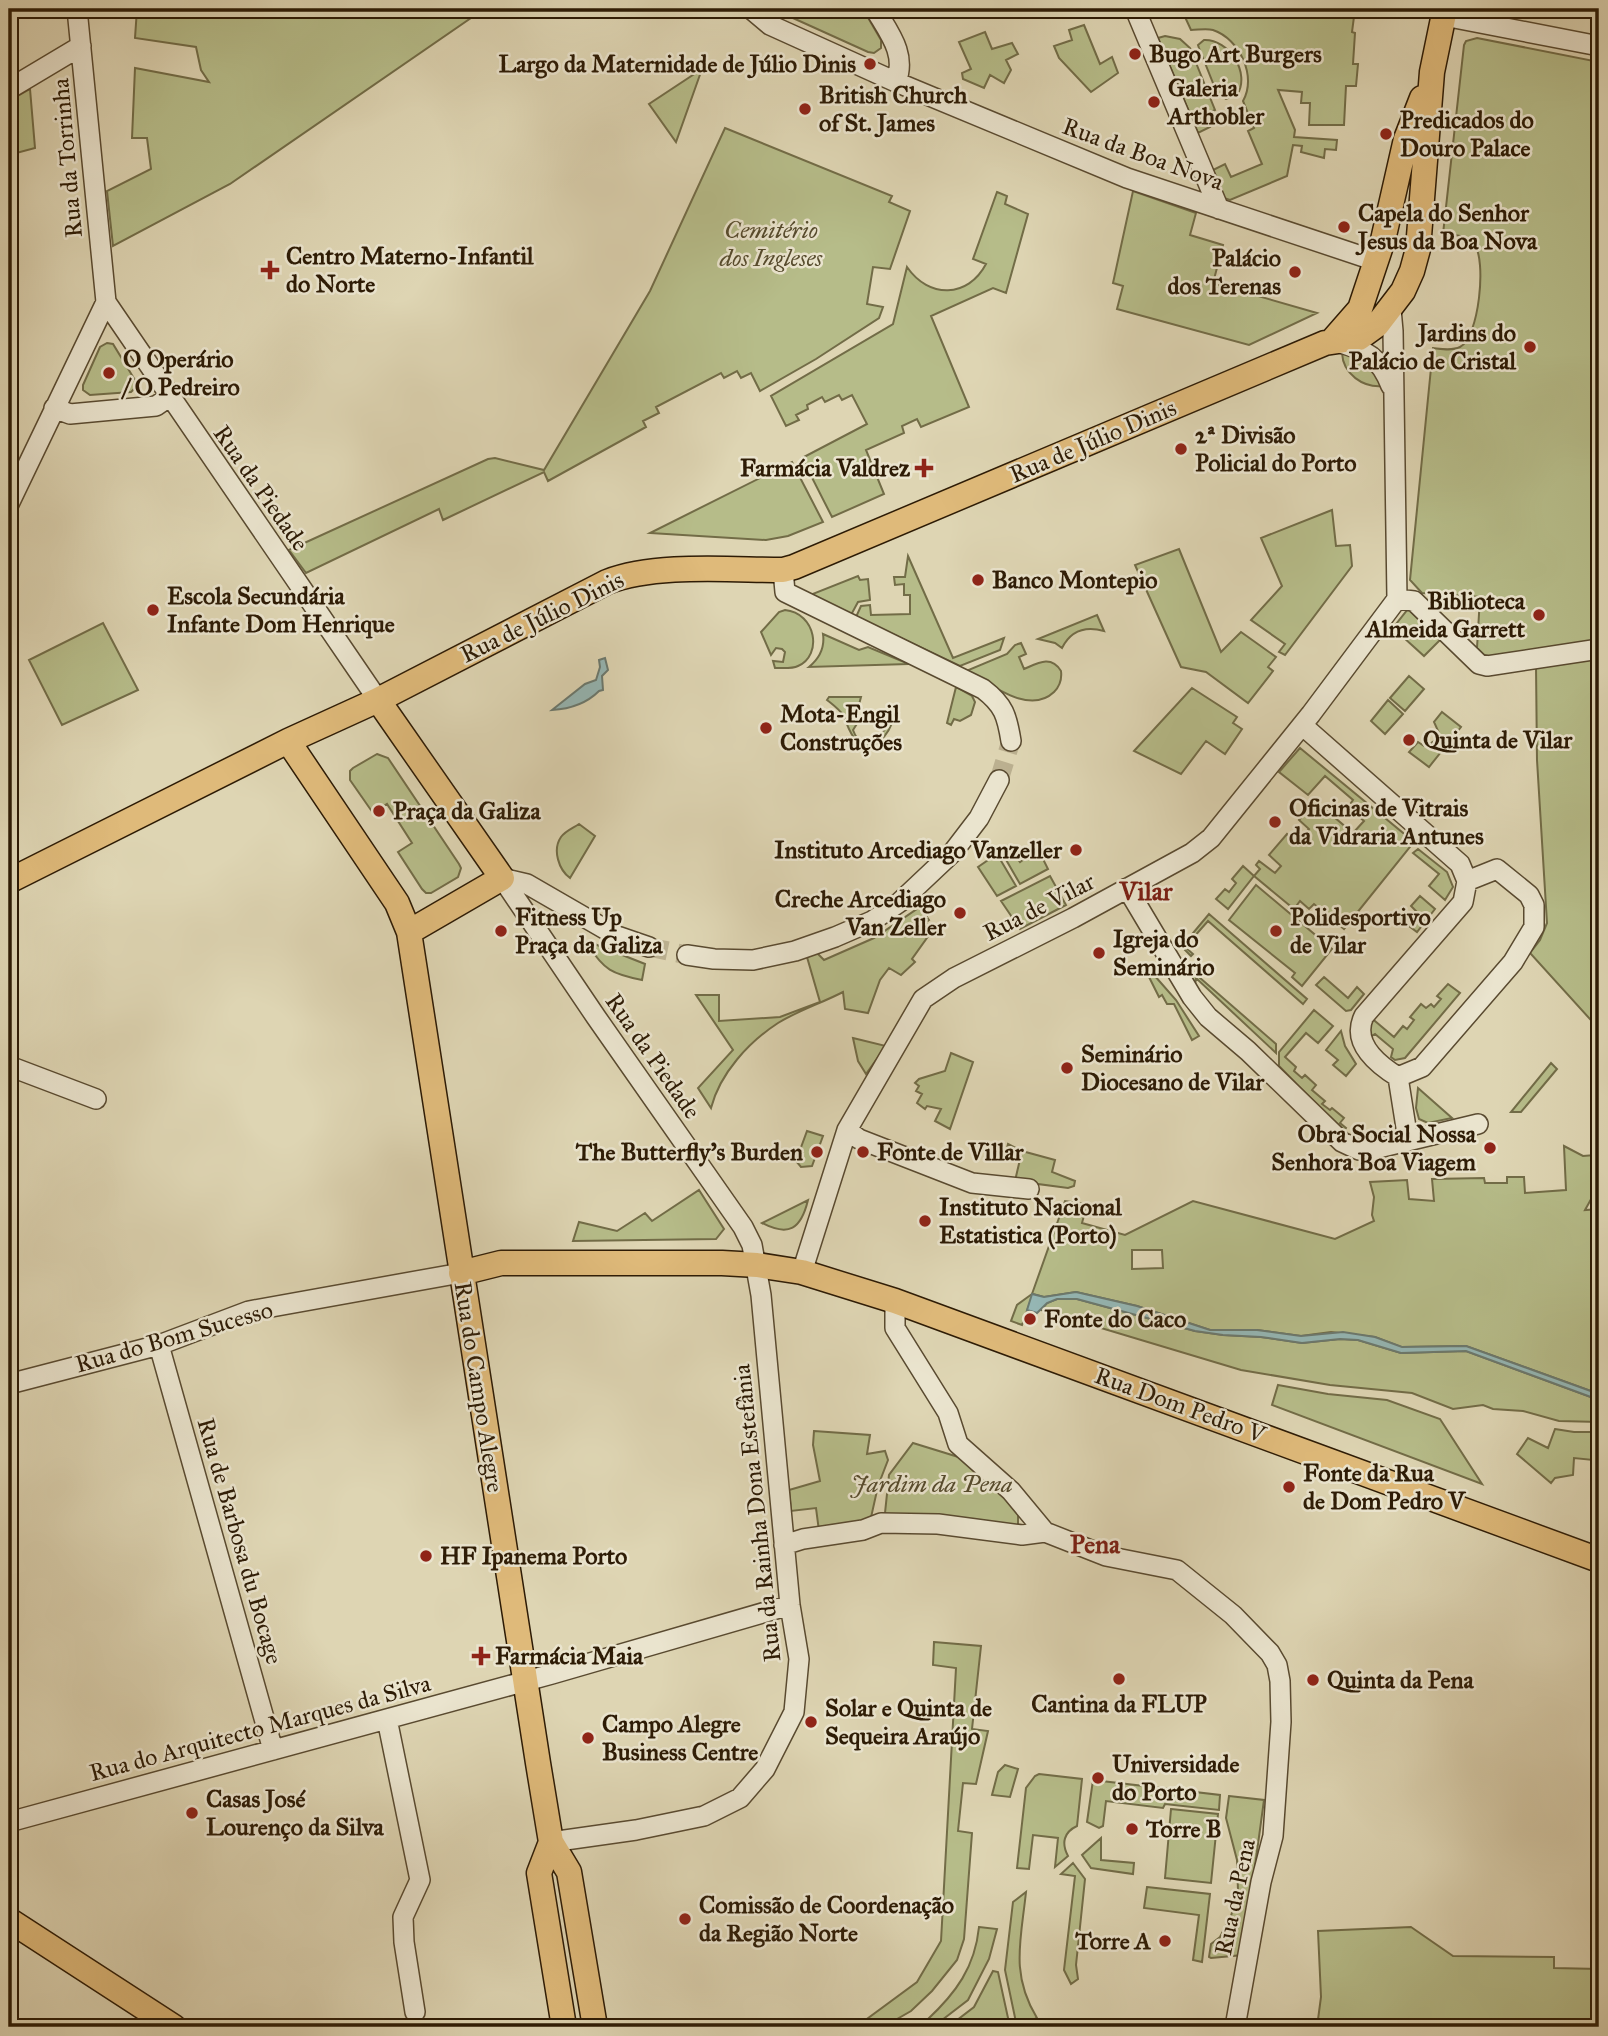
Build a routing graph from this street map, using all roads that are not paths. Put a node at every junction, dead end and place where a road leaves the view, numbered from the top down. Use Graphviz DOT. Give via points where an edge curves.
graph roads {
  1 [pos="77,9"];
  2 [pos="875,9"];
  3 [pos="1135,9"];
  4 [pos="754,11"];
  5 [pos="1445,12"];
  6 [pos="81,46"];
  7 [pos="1599,46"];
  8 [pos="1432,72"];
  9 [pos="896,82"];
  10 [pos="9,89"];
  11 [pos="1219,209"];
  12 [pos="1380,251"];
  13 [pos="106,302"];
  14 [pos="1391,309"];
  15 [pos="1332,341"];
  16 [pos="1394,393"];
  17 [pos="169,397"];
  18 [pos="54,408"];
  19 [pos="9,504"];
  20 [pos="784,581"];
  21 [pos="1397,599"];
  22 [pos="1599,649"];
  23 [pos="378,700"];
  24 [pos="1301,726"];
  25 [pos="288,741"];
  26 [pos="1011,741"];
  27 [pos="999,780"];
  28 [pos="502,878"];
  29 [pos="9,881"];
  30 [pos="1467,881"];
  31 [pos="1128,888"];
  32 [pos="409,932"];
  33 [pos="649,947"];
  34 [pos="687,955"];
  35 [pos="9,1066"];
  36 [pos="1398,1077"];
  37 [pos="96,1099"];
  38 [pos="1478,1124"];
  39 [pos="847,1130"];
  40 [pos="1408,1140"];
  41 [pos="1029,1189"];
  42 [pos="757,1265"];
  43 [pos="802,1272"];
  44 [pos="461,1273"];
  45 [pos="895,1301"];
  46 [pos="159,1346"];
  47 [pos="9,1384"];
  48 [pos="1045,1532"];
  49 [pos="784,1545"];
  50 [pos="1599,1560"];
  51 [pos="790,1605"];
  52 [pos="524,1682"];
  53 [pos="387,1719"];
  54 [pos="273,1750"];
  55 [pos="9,1822"];
  56 [pos="551,1842"];
  57 [pos="9,1920"];
  58 [pos="415,2012"];
  59 [pos="559,2021"];
  60 [pos="174,2027"];
  61 [pos="591,2027"];
  62 [pos="1235,2027"];
  1 -- 6 [label="street, Rua da Torrinha"];
  2 -- 9 [label="street" via="901,62"];
  3 -- 11 [label="street"];
  4 -- 9 [label="street" via="770,25"];
  5 -- 7 [label="street"];
  5 -- 8 [label="main road"];
  6 -- 10 [label="street"];
  6 -- 13 [label="street, Rua da Torrinha"];
  8 -- 12 [label="main road" via="1406,139"];
  8 -- 14 [label="main road, Rua de Júlio Dinis" via="1418,249 1403,291"];
  9 -- 11 [label="street, Rua da Boa Nova" via="1127,178"];
  11 -- 12 [label="street, Rua da Boa Nova"];
  12 -- 14 [label="main road" via="1388,260"];
  12 -- 15 [label="main road" via="1360,309"];
  13 -- 17 [label="street, Rua da Piedade"];
  13 -- 18 [label="street"];
  14 -- 15 [label="main road, Rua de Júlio Dinis" via="1359,338"];
  14 -- 16 [label="street"];
  15 -- 16 [label="street" via="1367,352 1379,362"];
  15 -- 20 [label="main road, Rua de Júlio Dinis" via="805,564"];
  16 -- 21 [label="street"];
  17 -- 18 [label="street" via="156,406 69,414"];
  17 -- 23 [label="street, Rua da Piedade"];
  18 -- 19 [label="street"];
  20 -- 23 [label="main road, Rua de Júlio Dinis" via="649,571 625,575"];
  20 -- 26 [label="street" via="983,689 998,701"];
  21 -- 22 [label="street" via="1414,601 1479,664 1487,666"];
  21 -- 24 [label="street, Rua de Vilar"];
  23 -- 25 [label="main road, Rua de Júlio Dinis"];
  23 -- 28 [label="main road"];
  24 -- 30 [label="street" via="1460,864"];
  24 -- 31 [label="street, Rua de Vilar" via="1211,838"];
  25 -- 29 [label="main road, Rua de Júlio Dinis"];
  25 -- 32 [label="main road" via="397,903"];
  27 -- 34 [label="street" via="979,818 953,852 872,921 794,951 753,960"];
  28 -- 32 [label="main road"];
  28 -- 33 [label="street" via="527,884 617,936"];
  28 -- 42 [label="street, Rua da Piedade" via="743,1227"];
  30 -- 36 [label="street" via="1463,902 1360,1023 1367,1051"];
  30 -- 36 [label="street" via="1497,869 1529,895 1534,928 1513,962 1422,1067"];
  31 -- 39 [label="street, Rua de Vilar" via="922,999"];
  31 -- 40 [label="street" via="1208,1017 1342,1142 1359,1150"];
  32 -- 44 [label="main road, Rua do Campo Alegre"];
  35 -- 37 [label="street"];
  36 -- 40 [label="street"];
  38 -- 40 [label="street"];
  39 -- 41 [label="street" via="859,1139 972,1183"];
  39 -- 43 [label="street, Rua de Vilar"];
  42 -- 43 [label="main road, Rua Dom Pedro V"];
  42 -- 44 [label="main road, Rua do Bom Sucesso" via="501,1263"];
  42 -- 49 [label="street, Rua da Rainha Dona Estefânia"];
  43 -- 45 [label="main road, Rua Dom Pedro V"];
  44 -- 46 [label="street, Rua do Bom Sucesso" via="249,1311"];
  44 -- 52 [label="main road, Rua do Campo Alegre"];
  45 -- 48 [label="street, Rua da Pena" via="895,1328 948,1413 958,1444 1011,1491"];
  45 -- 50 [label="main road, Rua Dom Pedro V"];
  46 -- 47 [label="street, Rua do Bom Sucesso"];
  46 -- 54 [label="street, Rua de Barbosa du Bocage"];
  48 -- 49 [label="street" via="1022,1535 938,1524 881,1523"];
  48 -- 62 [label="street, Rua da Pena" via="1106,1556 1177,1570 1233,1615 1276,1665 1282,1722 1273,1836"];
  49 -- 51 [label="street, Rua da Rainha Dona Estefânia"];
  51 -- 52 [label="street, Rua do Arquitecto Marques da Silva"];
  51 -- 56 [label="street, Rua da Rainha Dona Estefânia" via="799,1659 794,1712 765,1769 740,1798 704,1816"];
  52 -- 53 [label="street, Rua do Arquitecto Marques da Silva"];
  52 -- 56 [label="main road, Rua do Campo Alegre"];
  53 -- 54 [label="street, Rua do Arquitecto Marques da Silva"];
  53 -- 58 [label="street" via="420,1880 403,1917"];
  54 -- 55 [label="street, Rua do Arquitecto Marques da Silva"];
  56 -- 59 [label="main road, Rua do Campo Alegre" via="539,1873"];
  56 -- 61 [label="main road, Rua do Campo Alegre" via="569,1872"];
  57 -- 60 [label="main road"];
}
